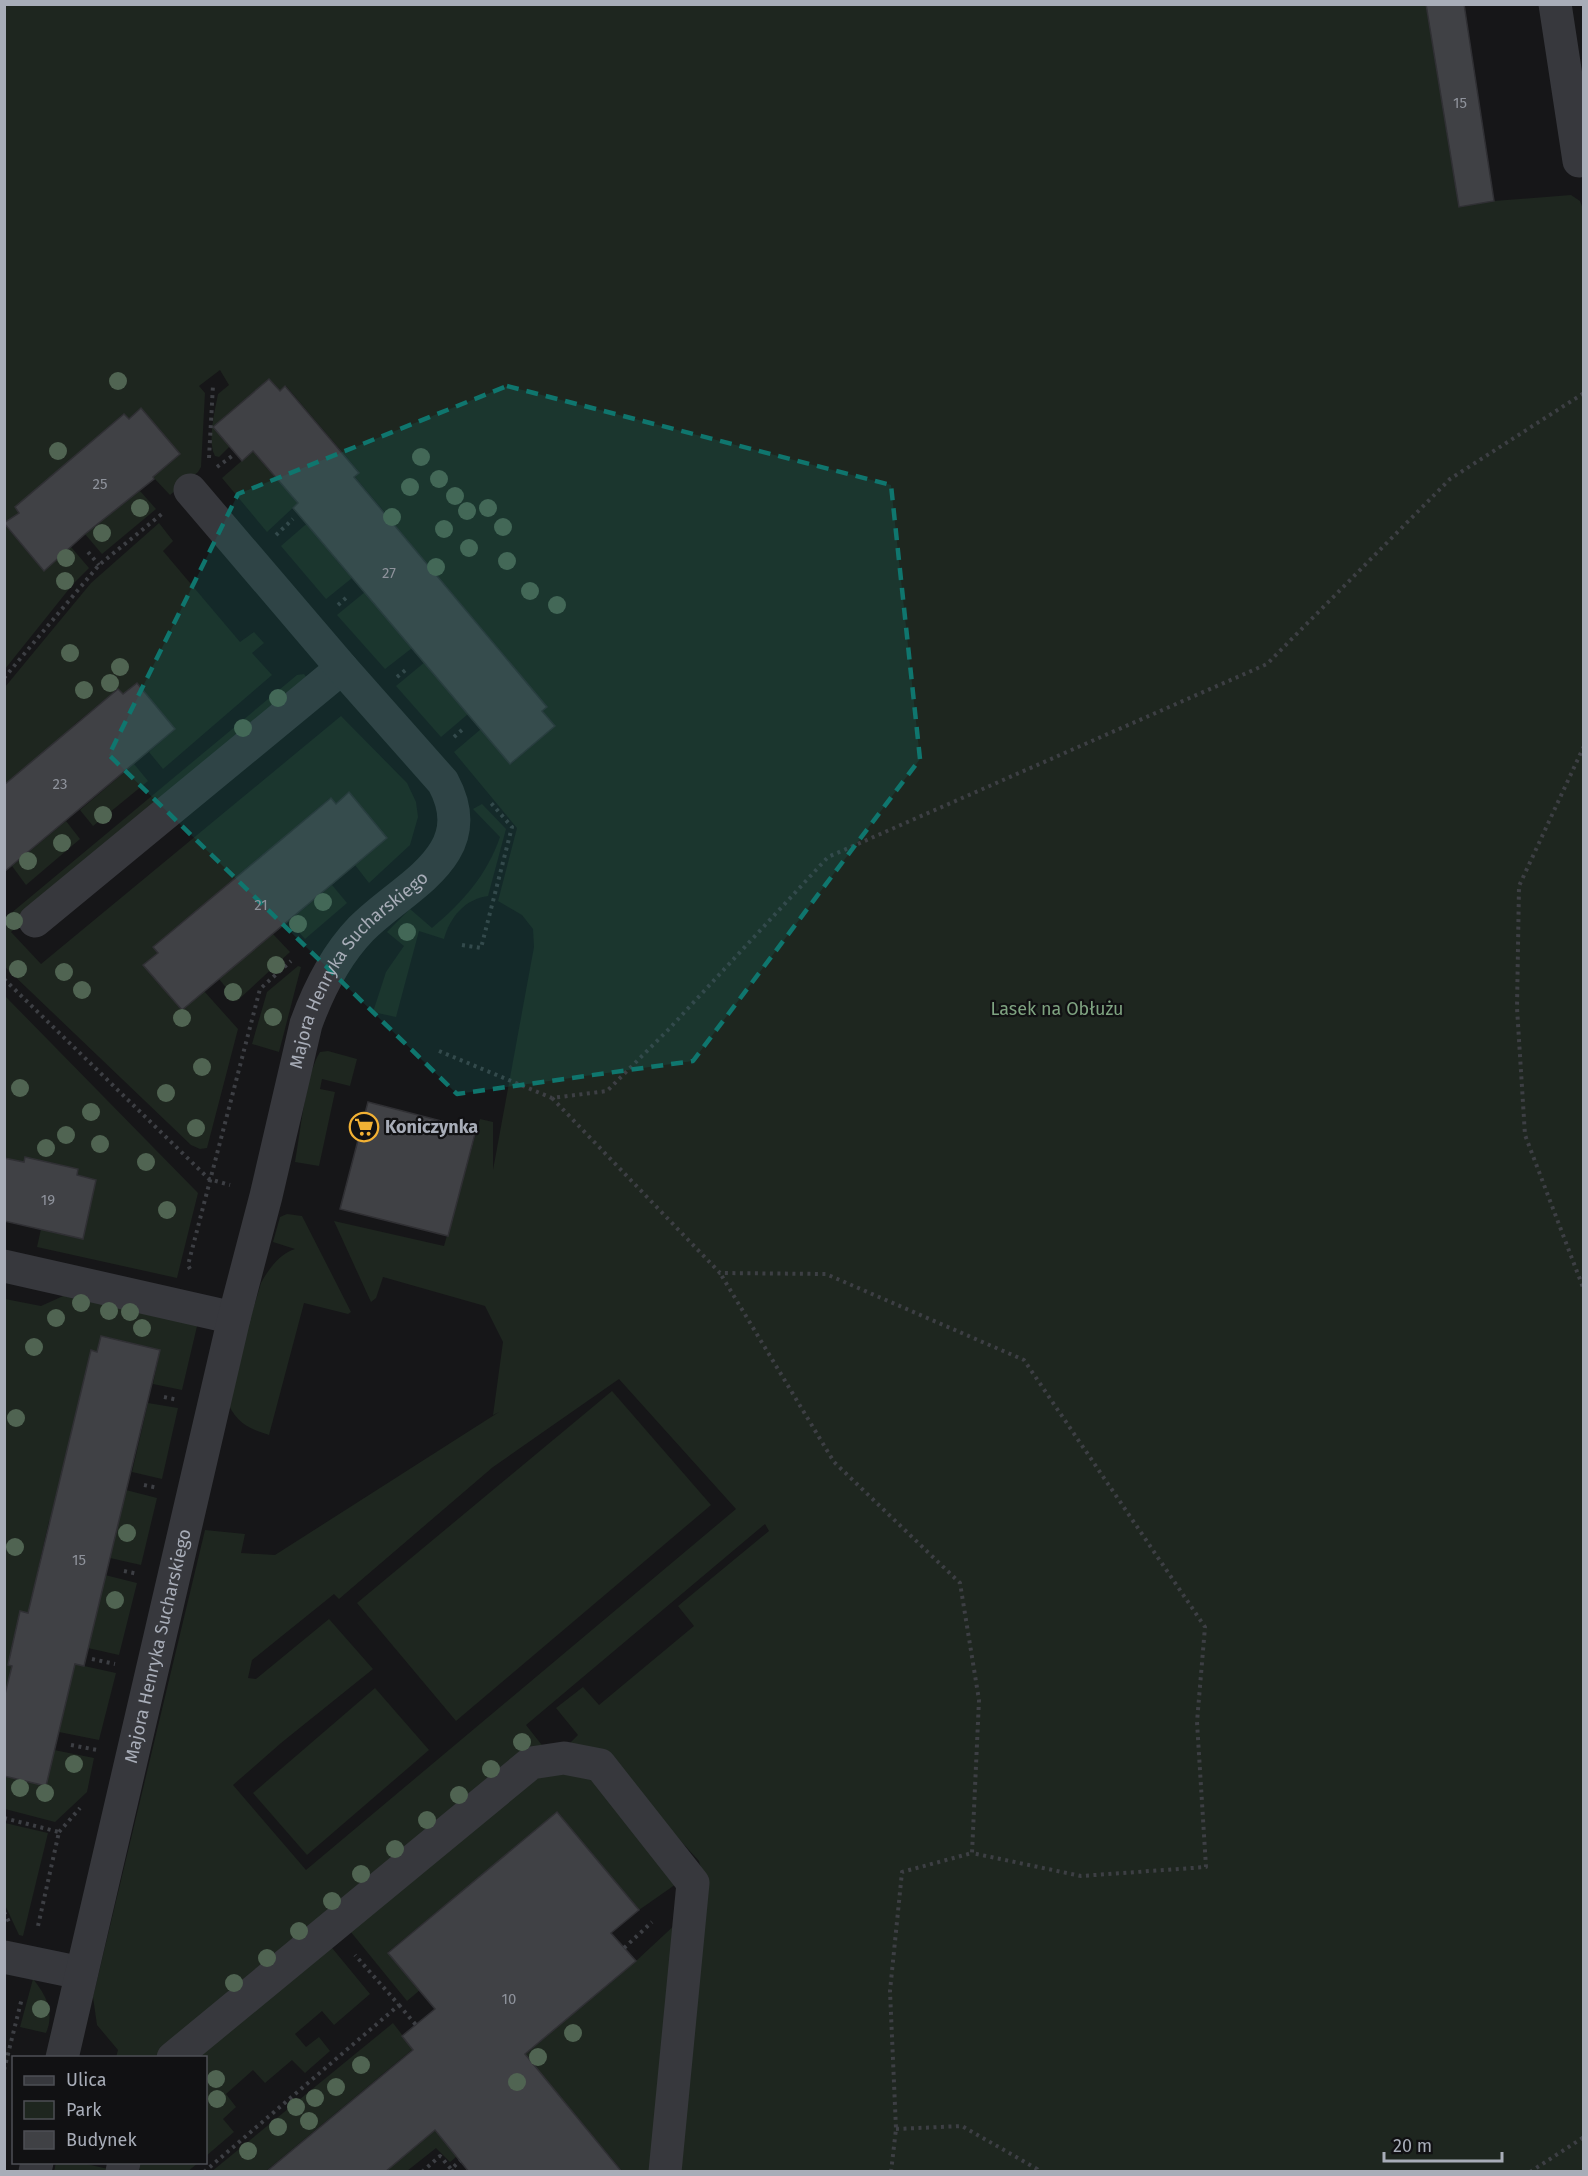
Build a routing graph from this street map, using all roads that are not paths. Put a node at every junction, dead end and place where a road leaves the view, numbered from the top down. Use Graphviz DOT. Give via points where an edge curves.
graph roads {
  1 [pos="1555,4"];
  2 [pos="1579,161"];
  3 [pos="190,490"];
  4 [pos="342,668"];
  5 [pos="35,921"];
  6 [pos="4,1266"];
  7 [pos="220,1315"];
  8 [pos="17,1959"];
  9 [pos="81,1973"];
  10 [pos="62,2056"];
  11 [pos="175,2056"];
  12 [pos="665,2172"];
  1 -- 2 [label="street"];
  3 -- 4 [label="street, Majora Henryka Sucharskiego"];
  4 -- 5 [label="street"];
  4 -- 7 [label="street, Majora Henryka Sucharskiego" via="443,782 450,794 454,823 449,845 434,868 361,929 315,999 266,1197"];
  6 -- 7 [label="street"];
  7 -- 9 [label="street, Majora Henryka Sucharskiego"];
  8 -- 9 [label="street"];
  9 -- 10 [label="street, Majora Henryka Sucharskiego"];
  11 -- 12 [label="street" via="531,1763 564,1758 600,1765 693,1883"];
}
